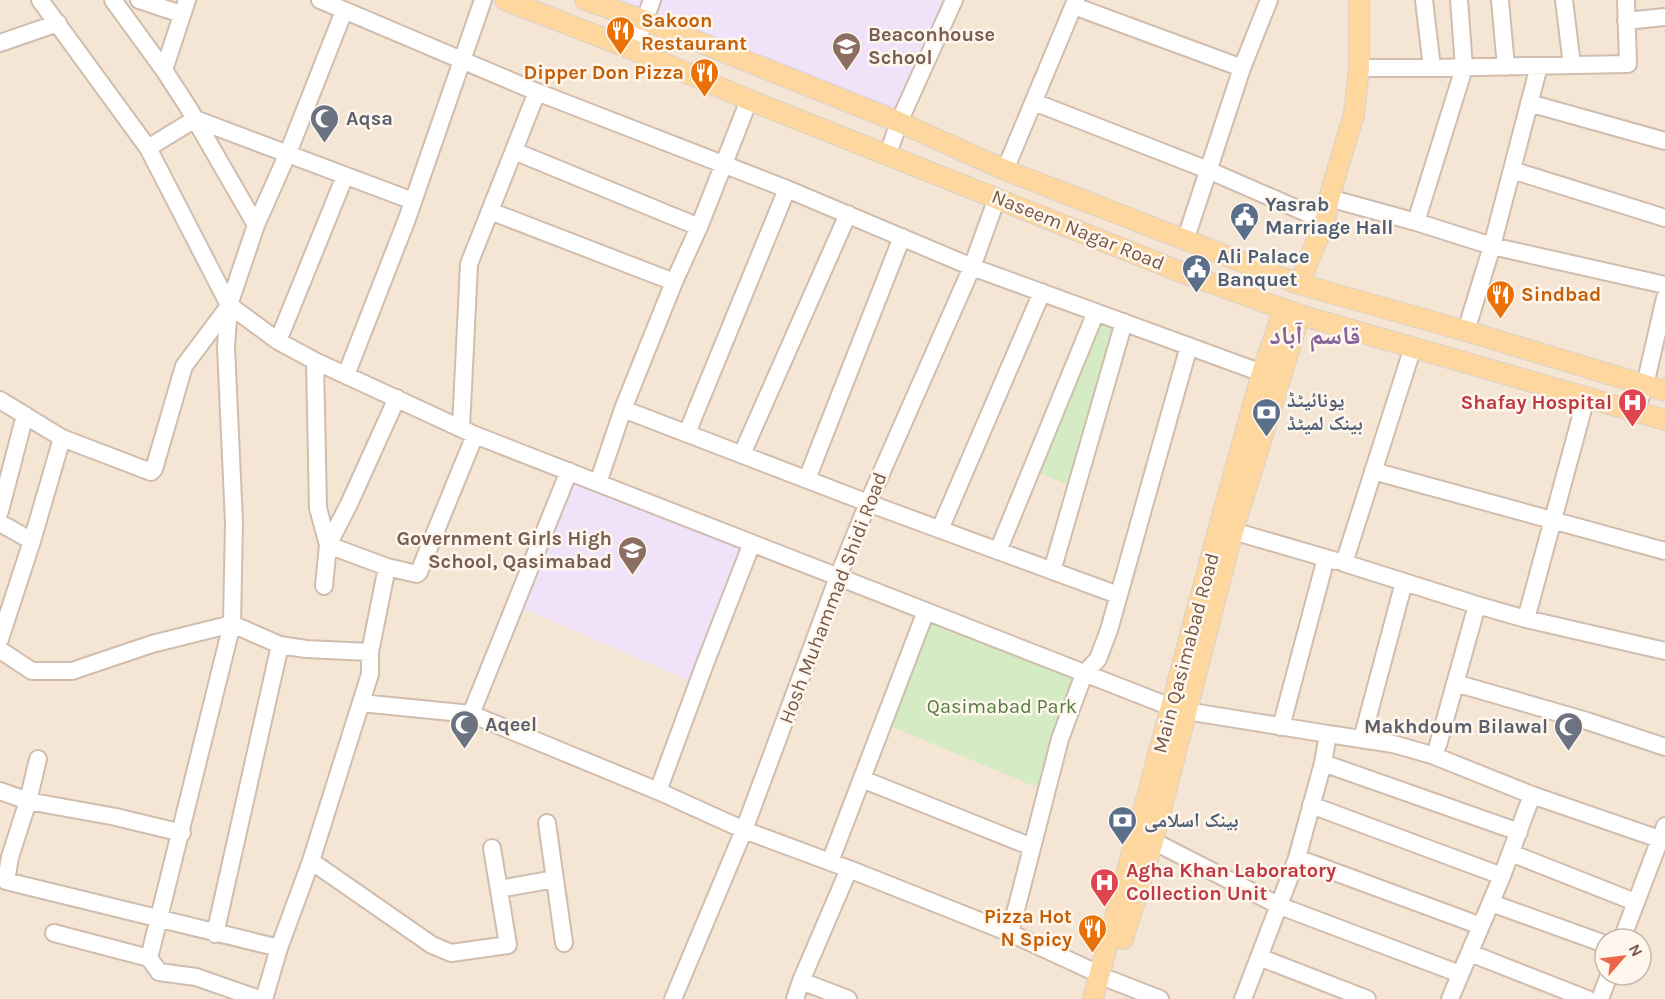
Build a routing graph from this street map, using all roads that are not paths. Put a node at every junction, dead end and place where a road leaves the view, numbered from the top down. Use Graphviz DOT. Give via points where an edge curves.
graph roads {
  1 [pos="40,0"];
  2 [pos="113,0"];
  3 [pos="140,0"];
  4 [pos="320,0"];
  5 [pos="483,0"];
  6 [pos="505,0"];
  7 [pos="585,0"];
  8 [pos="652,0"];
  9 [pos="954,0"];
  10 [pos="1269,0"];
  11 [pos="1359,0"];
  12 [pos="1424,0"];
  13 [pos="1459,0"];
  14 [pos="1500,0"];
  15 [pos="1564,0"];
  16 [pos="1626,0"];
  17 [pos="1075,3"];
  18 [pos="184,7"];
  19 [pos="344,11"];
  20 [pos="1665,17"];
  21 [pos="644,20"];
  22 [pos="1626,21"];
  23 [pos="58,23"];
  24 [pos="0,43"];
  25 [pos="634,50"];
  26 [pos="462,59"];
  27 [pos="1572,65"];
  28 [pos="1539,66"];
  29 [pos="1506,67"];
  30 [pos="1242,68"];
  31 [pos="1359,68"];
  32 [pos="1432,68"];
  33 [pos="1464,68"];
  34 [pos="164,70"];
  35 [pos="537,92"];
  36 [pos="748,100"];
  37 [pos="1034,102"];
  38 [pos="1529,103"];
  39 [pos="195,119"];
  40 [pos="899,122"];
  41 [pos="1665,141"];
  42 [pos="148,148"];
  43 [pos="514,151"];
  44 [pos="288,153"];
  45 [pos="888,154"];
  46 [pos="722,164"];
  47 [pos="1005,170"];
  48 [pos="1208,170"];
  49 [pos="1512,170"];
  50 [pos="345,176"];
  51 [pos="787,189"];
  52 [pos="997,198"];
  53 [pos="1329,198"];
  54 [pos="413,201"];
  55 [pos="490,211"];
  56 [pos="848,214"];
  57 [pos="1665,218"];
  58 [pos="1324,221"];
  59 [pos="1416,222"];
  60 [pos="256,225"];
  61 [pos="699,227"];
  62 [pos="902,237"];
  63 [pos="1186,238"];
  64 [pos="1491,246"];
  65 [pos="972,267"];
  66 [pos="674,282"];
  67 [pos="1299,284"];
  68 [pos="1665,285"];
  69 [pos="1042,292"];
  70 [pos="229,305"];
  71 [pos="1665,305"];
  72 [pos="1096,312"];
  73 [pos="1292,312"];
  74 [pos="1124,322"];
  75 [pos="1466,331"];
  76 [pos="1495,339"];
  77 [pos="278,342"];
  78 [pos="1189,346"];
  79 [pos="1413,347"];
  80 [pos="315,361"];
  81 [pos="1485,368"];
  82 [pos="1262,373"];
  83 [pos="346,375"];
  84 [pos="1645,385"];
  85 [pos="1665,391"];
  86 [pos="397,398"];
  87 [pos="1586,398"];
  88 [pos="0,400"];
  89 [pos="623,409"];
  90 [pos="1635,412"];
  91 [pos="25,415"];
  92 [pos="1665,420"];
  93 [pos="468,431"];
  94 [pos="687,433"];
  95 [pos="62,438"];
  96 [pos="742,454"];
  97 [pos="569,471"];
  98 [pos="1373,471"];
  99 [pos="807,479"];
  100 [pos="598,483"];
  101 [pos="868,503"];
  102 [pos="0,511"];
  103 [pos="1553,521"];
  104 [pos="0,523"];
  105 [pos="1226,529"];
  106 [pos="940,530"];
  107 [pos="32,541"];
  108 [pos="752,543"];
  109 [pos="328,545"];
  110 [pos="998,551"];
  111 [pos="1665,551"];
  112 [pos="1326,558"];
  113 [pos="1344,564"];
  114 [pos="387,567"];
  115 [pos="1052,571"];
  116 [pos="838,577"];
  117 [pos="1404,582"];
  118 [pos="324,586"];
  119 [pos="1118,595"];
  120 [pos="1477,604"];
  121 [pos="926,611"];
  122 [pos="1526,619"];
  123 [pos="232,624"];
  124 [pos="0,639"];
  125 [pos="280,645"];
  126 [pos="0,650"];
  127 [pos="1665,651"];
  128 [pos="370,652"];
  129 [pos="1084,674"];
  130 [pos="1455,683"];
  131 [pos="362,703"];
  132 [pos="1178,709"];
  133 [pos="471,714"];
  134 [pos="1281,727"];
  135 [pos="1328,734"];
  136 [pos="1362,739"];
  137 [pos="1438,745"];
  138 [pos="1665,747"];
  139 [pos="38,759"];
  140 [pos="1323,763"];
  141 [pos="862,778"];
  142 [pos="0,790"];
  143 [pos="658,791"];
  144 [pos="1532,795"];
  145 [pos="28,801"];
  146 [pos="1311,805"];
  147 [pos="547,824"];
  148 [pos="744,830"];
  149 [pos="1519,832"];
  150 [pos="182,833"];
  151 [pos="1663,835"];
  152 [pos="1153,841"];
  153 [pos="1032,847"];
  154 [pos="492,848"];
  155 [pos="1511,853"];
  156 [pos="5,856"];
  157 [pos="1298,858"];
  158 [pos="311,861"];
  159 [pos="830,861"];
  160 [pos="849,869"];
  161 [pos="1502,876"];
  162 [pos="555,879"];
  163 [pos="499,889"];
  164 [pos="1635,902"];
  165 [pos="1491,903"];
  166 [pos="1280,906"];
  167 [pos="159,919"];
  168 [pos="1481,926"];
  169 [pos="1626,927"];
  170 [pos="54,933"];
  171 [pos="1010,933"];
  172 [pos="215,934"];
  173 [pos="1593,940"];
  174 [pos="564,943"];
  175 [pos="279,948"];
  176 [pos="1470,953"];
  177 [pos="1259,957"];
  178 [pos="149,958"];
  179 [pos="1460,974"];
  180 [pos="1106,978"];
  181 [pos="801,981"];
  182 [pos="259,999"];
  183 [pos="264,999"];
  184 [pos="673,999"];
  185 [pos="795,999"];
  186 [pos="848,999"];
  187 [pos="1093,999"];
  188 [pos="1106,999"];
  189 [pos="1160,999"];
  190 [pos="1243,999"];
  191 [pos="1367,999"];
  192 [pos="1450,999"];
  193 [pos="1587,999"];
  1 -- 23 [label="street"];
  2 -- 34 [label="street"];
  3 -- 18 [label="street"];
  4 -- 19 [label="street"];
  5 -- 26 [label="street"];
  6 -- 25 [label="main road, Naseem Nagar Road"];
  7 -- 21 [label="main road, Naseem Nagar Road"];
  8 -- 21 [label="street"];
  9 -- 40 [label="street"];
  10 -- 30 [label="street"];
  11 -- 31 [label="main road"];
  12 -- 32 [label="street"];
  13 -- 33 [label="street"];
  14 -- 29 [label="street"];
  15 -- 27 [label="street"];
  16 -- 22 [label="street"];
  17 -- 30 [label="street"];
  17 -- 37 [label="street"];
  18 -- 34 [label="street"];
  19 -- 26 [label="street"];
  19 -- 44 [label="street"];
  20 -- 22 [label="street"];
  21 -- 25 [label="street"];
  21 -- 40 [label="main road, Naseem Nagar Road"];
  22 -- 27 [label="street" via="1628,64"];
  23 -- 24 [label="street"];
  23 -- 42 [label="street"];
  25 -- 36 [label="main road, Naseem Nagar Road"];
  26 -- 35 [label="street"];
  26 -- 54 [label="street"];
  27 -- 28 [label="street"];
  28 -- 29 [label="street"];
  28 -- 38 [label="street"];
  29 -- 33 [label="street"];
  30 -- 48 [label="street"];
  31 -- 32 [label="street"];
  31 -- 53 [label="main road" via="1354,114"];
  32 -- 33 [label="street"];
  33 -- 59 [label="street"];
  34 -- 39 [label="street"];
  35 -- 43 [label="street"];
  35 -- 46 [label="street"];
  36 -- 45 [label="main road, Naseem Nagar Road"];
  36 -- 46 [label="street"];
  37 -- 47 [label="street"];
  37 -- 48 [label="street"];
  38 -- 41 [label="street"];
  38 -- 49 [label="street"];
  39 -- 42 [label="street"];
  39 -- 44 [label="street"];
  39 -- 60 [label="street"];
  40 -- 45 [label="street"];
  40 -- 47 [label="main road, Naseem Nagar Road"];
  42 -- 70 [label="street"];
  43 -- 55 [label="street"];
  43 -- 61 [label="street"];
  44 -- 50 [label="street"];
  44 -- 60 [label="street"];
  45 -- 52 [label="main road, Naseem Nagar Road"];
  46 -- 51 [label="street"];
  46 -- 61 [label="street"];
  47 -- 52 [label="main road"];
  47 -- 63 [label="main road, Naseem Nagar Road"];
  48 -- 58 [label="street"];
  48 -- 63 [label="street"];
  49 -- 57 [label="street"];
  49 -- 64 [label="street"];
  50 -- 54 [label="street"];
  50 -- 77 [label="street"];
  51 -- 56 [label="street"];
  51 -- 94 [label="street"];
  52 -- 65 [label="street, Hosh Muhammad Shidi Road"];
  52 -- 73 [label="main road, Naseem Nagar Road"];
  53 -- 58 [label="main road"];
  53 -- 59 [label="street"];
  54 -- 83 [label="street"];
  55 -- 66 [label="street"];
  55 -- 93 [label="street" via="469,264"];
  56 -- 62 [label="street"];
  56 -- 96 [label="street"];
  58 -- 67 [label="main road"];
  59 -- 64 [label="street"];
  60 -- 70 [label="street"];
  61 -- 66 [label="street"];
  62 -- 65 [label="street"];
  62 -- 99 [label="street"];
  63 -- 67 [label="main road, Naseem Nagar Road"];
  64 -- 68 [label="street"];
  64 -- 75 [label="street"];
  65 -- 69 [label="street"];
  65 -- 101 [label="street, Hosh Muhammad Shidi Road"];
  66 -- 89 [label="street"];
  67 -- 75 [label="main road, Naseem Nagar Road"];
  69 -- 72 [label="street"];
  69 -- 106 [label="street"];
  70 -- 77 [label="street"];
  70 -- 95 [label="street" via="184,366 151,472"];
  70 -- 123 [label="street" via="226,347 234,522"];
  71 -- 84 [label="street"];
  72 -- 74 [label="street"];
  72 -- 110 [label="street"];
  73 -- 79 [label="main road, Naseem Nagar Road"];
  73 -- 82 [label="main road, Main Qasimabad Road"];
  73 -- 105 [label="main road, Main Qasimabad Road"];
  74 -- 78 [label="street"];
  74 -- 115 [label="street"];
  75 -- 76 [label="main road, Naseem Nagar Road"];
  76 -- 81 [label="main road"];
  76 -- 84 [label="main road, Naseem Nagar Road"];
  77 -- 80 [label="street"];
  78 -- 82 [label="street"];
  78 -- 119 [label="street"];
  79 -- 81 [label="main road, Naseem Nagar Road"];
  79 -- 98 [label="street"];
  80 -- 83 [label="street"];
  80 -- 109 [label="street" via="318,508"];
  81 -- 87 [label="main road, Naseem Nagar Road"];
  82 -- 105 [label="main road, Main Qasimabad Road"];
  83 -- 86 [label="street"];
  84 -- 85 [label="main road, Naseem Nagar Road"];
  84 -- 90 [label="street"];
  86 -- 93 [label="street"];
  86 -- 109 [label="street"];
  87 -- 90 [label="main road, Naseem Nagar Road"];
  87 -- 103 [label="street"];
  88 -- 91 [label="street"];
  89 -- 94 [label="street"];
  89 -- 100 [label="street"];
  90 -- 92 [label="main road, Naseem Nagar Road"];
  91 -- 95 [label="street"];
  91 -- 102 [label="street"];
  93 -- 97 [label="street"];
  93 -- 114 [label="street" via="417,574"];
  94 -- 96 [label="street"];
  95 -- 107 [label="street"];
  96 -- 99 [label="street"];
  97 -- 100 [label="street"];
  97 -- 133 [label="street"];
  98 -- 103 [label="street"];
  98 -- 113 [label="street"];
  99 -- 101 [label="street"];
  100 -- 108 [label="street"];
  101 -- 106 [label="street"];
  101 -- 116 [label="street, Hosh Muhammad Shidi Road"];
  103 -- 111 [label="street"];
  103 -- 122 [label="street"];
  104 -- 107 [label="street"];
  105 -- 112 [label="street"];
  105 -- 132 [label="main road, Main Qasimabad Road"];
  106 -- 110 [label="street"];
  107 -- 124 [label="street"];
  108 -- 116 [label="street"];
  108 -- 143 [label="street"];
  109 -- 114 [label="street"];
  109 -- 118 [label="street"];
  110 -- 115 [label="street"];
  112 -- 113 [label="street"];
  112 -- 134 [label="street"];
  113 -- 117 [label="street"];
  114 -- 128 [label="street"];
  115 -- 119 [label="street"];
  116 -- 121 [label="street"];
  116 -- 148 [label="street, Hosh Muhammad Shidi Road"];
  117 -- 120 [label="street"];
  117 -- 136 [label="street"];
  119 -- 129 [label="street" via="1098,659"];
  120 -- 122 [label="street"];
  120 -- 130 [label="street"];
  121 -- 129 [label="street"];
  121 -- 141 [label="street"];
  122 -- 127 [label="street"];
  123 -- 125 [label="street"];
  123 -- 126 [label="street" via="152,644 72,671 32,671"];
  123 -- 150 [label="street"];
  125 -- 128 [label="street"];
  125 -- 172 [label="street"];
  128 -- 131 [label="street" via="370,674"];
  129 -- 132 [label="street"];
  129 -- 153 [label="street" via="1060,739"];
  130 -- 137 [label="street"];
  130 -- 138 [label="street"];
  131 -- 133 [label="street"];
  131 -- 158 [label="street"];
  132 -- 134 [label="street"];
  132 -- 152 [label="main road, Main Qasimabad Road"];
  132 -- 180 [label="main road, Main Qasimabad Road"];
  133 -- 143 [label="street"];
  134 -- 135 [label="street"];
  135 -- 136 [label="street"];
  135 -- 140 [label="street"];
  136 -- 144 [label="street" via="1432,755"];
  139 -- 145 [label="street"];
  140 -- 146 [label="street"];
  140 -- 149 [label="street"];
  141 -- 153 [label="street"];
  141 -- 159 [label="street"];
  142 -- 145 [label="street"];
  143 -- 148 [label="street"];
  144 -- 149 [label="street"];
  144 -- 151 [label="street"];
  145 -- 150 [label="street"];
  145 -- 156 [label="street"];
  146 -- 157 [label="street"];
  146 -- 161 [label="street"];
  147 -- 162 [label="street"];
  148 -- 159 [label="street"];
  148 -- 184 [label="street, Hosh Muhammad Shidi Road"];
  149 -- 155 [label="street"];
  150 -- 167 [label="street"];
  151 -- 164 [label="street"];
  152 -- 166 [label="street"];
  152 -- 180 [label="main road, Main Qasimabad Road"];
  153 -- 171 [label="street"];
  154 -- 163 [label="street"];
  155 -- 161 [label="street"];
  155 -- 164 [label="street"];
  156 -- 167 [label="street" via="8,882"];
  157 -- 166 [label="street"];
  157 -- 168 [label="street"];
  158 -- 163 [label="street" via="432,945 451,953 508,945"];
  158 -- 175 [label="street"];
  159 -- 160 [label="street"];
  160 -- 171 [label="street"];
  160 -- 181 [label="street"];
  161 -- 165 [label="street"];
  162 -- 163 [label="street"];
  162 -- 174 [label="street"];
  164 -- 169 [label="street"];
  165 -- 168 [label="street"];
  165 -- 173 [label="street"];
  166 -- 177 [label="street"];
  166 -- 179 [label="street"];
  167 -- 172 [label="street"];
  167 -- 178 [label="street"];
  168 -- 176 [label="street"];
  170 -- 178 [label="street"];
  171 -- 180 [label="street"];
  172 -- 175 [label="street"];
  175 -- 183 [label="street"];
  176 -- 179 [label="street"];
  176 -- 193 [label="street"];
  177 -- 190 [label="street"];
  177 -- 191 [label="street"];
  178 -- 182 [label="street" via="159,972 196,976"];
  179 -- 192 [label="street"];
  180 -- 187 [label="main road, Main Qasimabad Road"];
  180 -- 188 [label="main road, Main Qasimabad Road"];
  180 -- 189 [label="street"];
  181 -- 185 [label="street"];
  181 -- 186 [label="street"];
}
